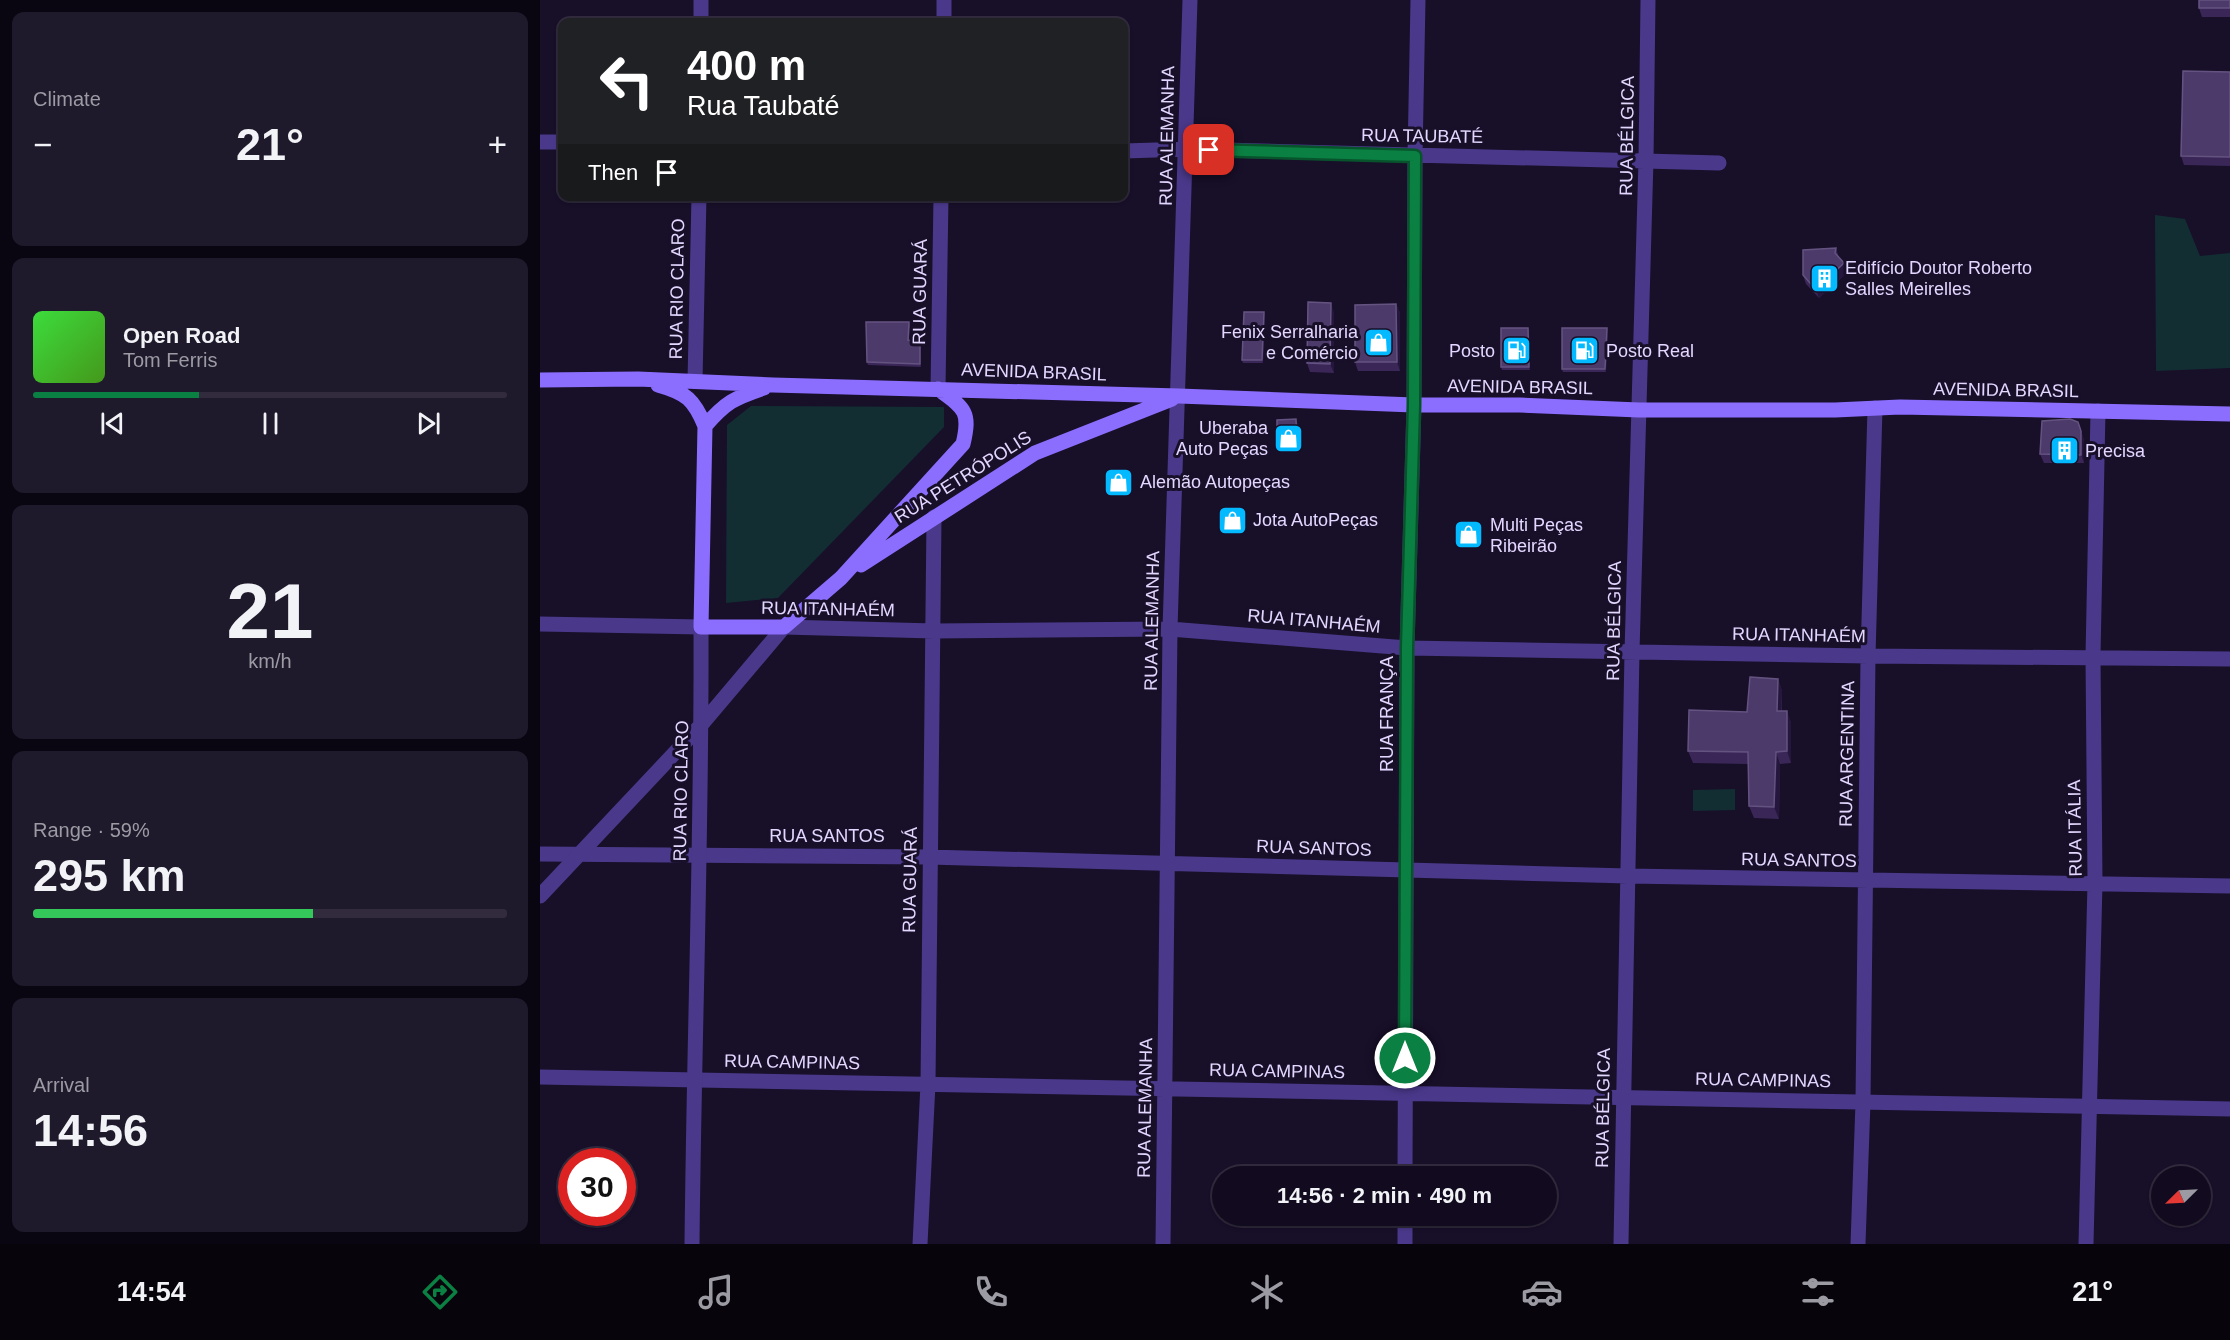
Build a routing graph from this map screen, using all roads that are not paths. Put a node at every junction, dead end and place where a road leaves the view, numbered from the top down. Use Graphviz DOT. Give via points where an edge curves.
graph roads {
  1 [pos="701,0"];
  2 [pos="944,0"];
  3 [pos="1190,0"];
  4 [pos="1418,0"];
  5 [pos="1648,0"];
  6 [pos="701,18"];
  7 [pos="944,18"];
  8 [pos="540,142"];
  9 [pos="558,142"];
  10 [pos="1187,149"];
  11 [pos="1128,151"];
  12 [pos="1415,156"];
  13 [pos="1646,160"];
  14 [pos="1719,163"];
  15 [pos="699,201"];
  16 [pos="942,201"];
  17 [pos="638,379"];
  18 [pos="540,380"];
  19 [pos="695,381"];
  20 [pos="773,385"];
  21 [pos="938,389"];
  22 [pos="1179,396"];
  23 [pos="1414,405"];
  24 [pos="1875,408"];
  25 [pos="1639,410"];
  26 [pos="2098,411"];
  27 [pos="2230,414"];
  28 [pos="705,426"];
  29 [pos="934,517"];
  30 [pos="841,578"];
  31 [pos="540,624"];
  32 [pos="701,627"];
  33 [pos="784,627"];
  34 [pos="1170,629"];
  35 [pos="934,631"];
  36 [pos="1407,648"];
  37 [pos="1632,652"];
  38 [pos="1868,656"];
  39 [pos="2093,656"];
  40 [pos="2230,659"];
  41 [pos="702,724"];
  42 [pos="540,854"];
  43 [pos="576,855"];
  44 [pos="700,855"];
  45 [pos="929,856"];
  46 [pos="1168,863"];
  47 [pos="1406,870"];
  48 [pos="1628,876"];
  49 [pos="1866,880"];
  50 [pos="2095,883"];
  51 [pos="2230,886"];
  52 [pos="540,896"];
  53 [pos="540,1077"];
  54 [pos="693,1080"];
  55 [pos="928,1084"];
  56 [pos="1165,1088"];
  57 [pos="1405,1094"];
  58 [pos="1623,1097"];
  59 [pos="1863,1102"];
  60 [pos="2089,1106"];
  61 [pos="2230,1109"];
  62 [pos="1405,1166"];
  63 [pos="1405,1226"];
  64 [pos="692,1244"];
  65 [pos="920,1244"];
  66 [pos="1163,1244"];
  67 [pos="1405,1244"];
  68 [pos="1621,1244"];
  69 [pos="1857,1244"];
  70 [pos="2086,1244"];
  1 -- 6 [label="street"];
  2 -- 7 [label="street"];
  3 -- 10 [label="street, RUA ALEMANHA"];
  4 -- 12 [label="street, RUA FRANÇA"];
  5 -- 13 [label="street, RUA BÉLGICA"];
  8 -- 9 [label="street"];
  10 -- 11 [label="street, RUA TAUBATÉ"];
  10 -- 12 [label="street, RUA TAUBATÉ"];
  10 -- 22 [label="street, RUA ALEMANHA"];
  12 -- 13 [label="street, RUA TAUBATÉ"];
  12 -- 23 [label="street, RUA FRANÇA"];
  13 -- 14 [label="street, RUA TAUBATÉ"];
  13 -- 25 [label="street, RUA BÉLGICA"];
  15 -- 19 [label="street, RUA RIO CLARO"];
  16 -- 21 [label="street, RUA GUARÁ"];
  17 -- 18 [label="main road, AVENIDA BRASIL"];
  17 -- 19 [label="main road, AVENIDA BRASIL"];
  17 -- 28 [label="main road, RUA RIO CLARO" via="685,395 696,405"];
  19 -- 20 [label="main road, AVENIDA BRASIL"];
  20 -- 21 [label="main road, AVENIDA BRASIL"];
  20 -- 28 [label="main road, AVENIDA BRASIL" via="739,396 723,406"];
  21 -- 22 [label="main road, AVENIDA BRASIL"];
  21 -- 30 [label="main road, RUA PETRÓPOLIS" via="961,406 968,423 963,444"];
  22 -- 23 [label="main road, AVENIDA BRASIL"];
  22 -- 29 [label="main road, RUA PETRÓPOLIS" via="1035,453"];
  22 -- 34 [label="street, RUA ALEMANHA"];
  23 -- 25 [label="main road, AVENIDA BRASIL"];
  23 -- 36 [label="street, RUA FRANÇA"];
  24 -- 25 [label="main road, AVENIDA BRASIL"];
  24 -- 26 [label="main road, AVENIDA BRASIL"];
  24 -- 38 [label="street, RUA ARGENTINA"];
  25 -- 37 [label="street, RUA BÉLGICA"];
  26 -- 27 [label="main road, AVENIDA BRASIL"];
  26 -- 39 [label="street, RUA ITÁLIA"];
  28 -- 32 [label="main road, RUA RIO CLARO"];
  29 -- 30 [label="main road, RUA PETRÓPOLIS"];
  29 -- 35 [label="street, RUA GUARÁ"];
  30 -- 33 [label="main road, RUA PETRÓPOLIS"];
  31 -- 32 [label="street, RUA ITANHAÉM"];
  32 -- 33 [label="main road, RUA ITANHAÉM"];
  32 -- 41 [label="street, RUA RIO CLARO"];
  33 -- 35 [label="street, RUA ITANHAÉM"];
  33 -- 41 [label="street, RUA PETRÓPOLIS"];
  34 -- 35 [label="street, RUA ITANHAÉM"];
  34 -- 36 [label="street, RUA ITANHAÉM"];
  34 -- 46 [label="street, RUA ALEMANHA"];
  35 -- 45 [label="street, RUA GUARÁ"];
  36 -- 37 [label="street, RUA ITANHAÉM"];
  36 -- 47 [label="street, RUA FRANÇA"];
  37 -- 38 [label="street, RUA ITANHAÉM"];
  37 -- 48 [label="street, RUA BÉLGICA"];
  38 -- 39 [label="street, RUA ITANHAÉM"];
  38 -- 49 [label="street, RUA ARGENTINA"];
  39 -- 40 [label="street, RUA ITANHAÉM"];
  39 -- 50 [label="street, RUA ITÁLIA"];
  41 -- 43 [label="street, RUA PETRÓPOLIS"];
  41 -- 44 [label="street, RUA RIO CLARO"];
  42 -- 43 [label="street, RUA SANTOS"];
  43 -- 44 [label="street, RUA SANTOS"];
  43 -- 52 [label="street, RUA PETRÓPOLIS"];
  44 -- 45 [label="street, RUA SANTOS"];
  44 -- 54 [label="street, RUA RIO CLARO"];
  45 -- 46 [label="street, RUA SANTOS"];
  45 -- 55 [label="street, RUA GUARÁ"];
  46 -- 47 [label="street, RUA SANTOS"];
  46 -- 56 [label="street, RUA ALEMANHA"];
  47 -- 48 [label="street, RUA SANTOS"];
  47 -- 57 [label="street, RUA FRANÇA"];
  48 -- 49 [label="street, RUA SANTOS"];
  48 -- 58 [label="street, RUA BÉLGICA"];
  49 -- 50 [label="street, RUA SANTOS"];
  49 -- 59 [label="street, RUA ARGENTINA"];
  50 -- 51 [label="street, RUA SANTOS"];
  50 -- 60 [label="street, RUA ITÁLIA"];
  53 -- 54 [label="street, RUA CAMPINAS"];
  54 -- 55 [label="street, RUA CAMPINAS"];
  54 -- 64 [label="street, RUA RIO CLARO"];
  55 -- 56 [label="street, RUA CAMPINAS"];
  55 -- 65 [label="street, RUA GUARÁ"];
  56 -- 57 [label="street, RUA CAMPINAS"];
  56 -- 66 [label="street, RUA ALEMANHA"];
  57 -- 58 [label="street, RUA CAMPINAS"];
  57 -- 62 [label="street, RUA FRANÇA"];
  58 -- 59 [label="street, RUA CAMPINAS"];
  58 -- 68 [label="street, RUA BÉLGICA"];
  59 -- 60 [label="street, RUA CAMPINAS"];
  59 -- 69 [label="street, RUA ARGENTINA"];
  60 -- 61 [label="street, RUA CAMPINAS"];
  60 -- 70 [label="street, RUA ITÁLIA"];
  63 -- 67 [label="street"];
}
